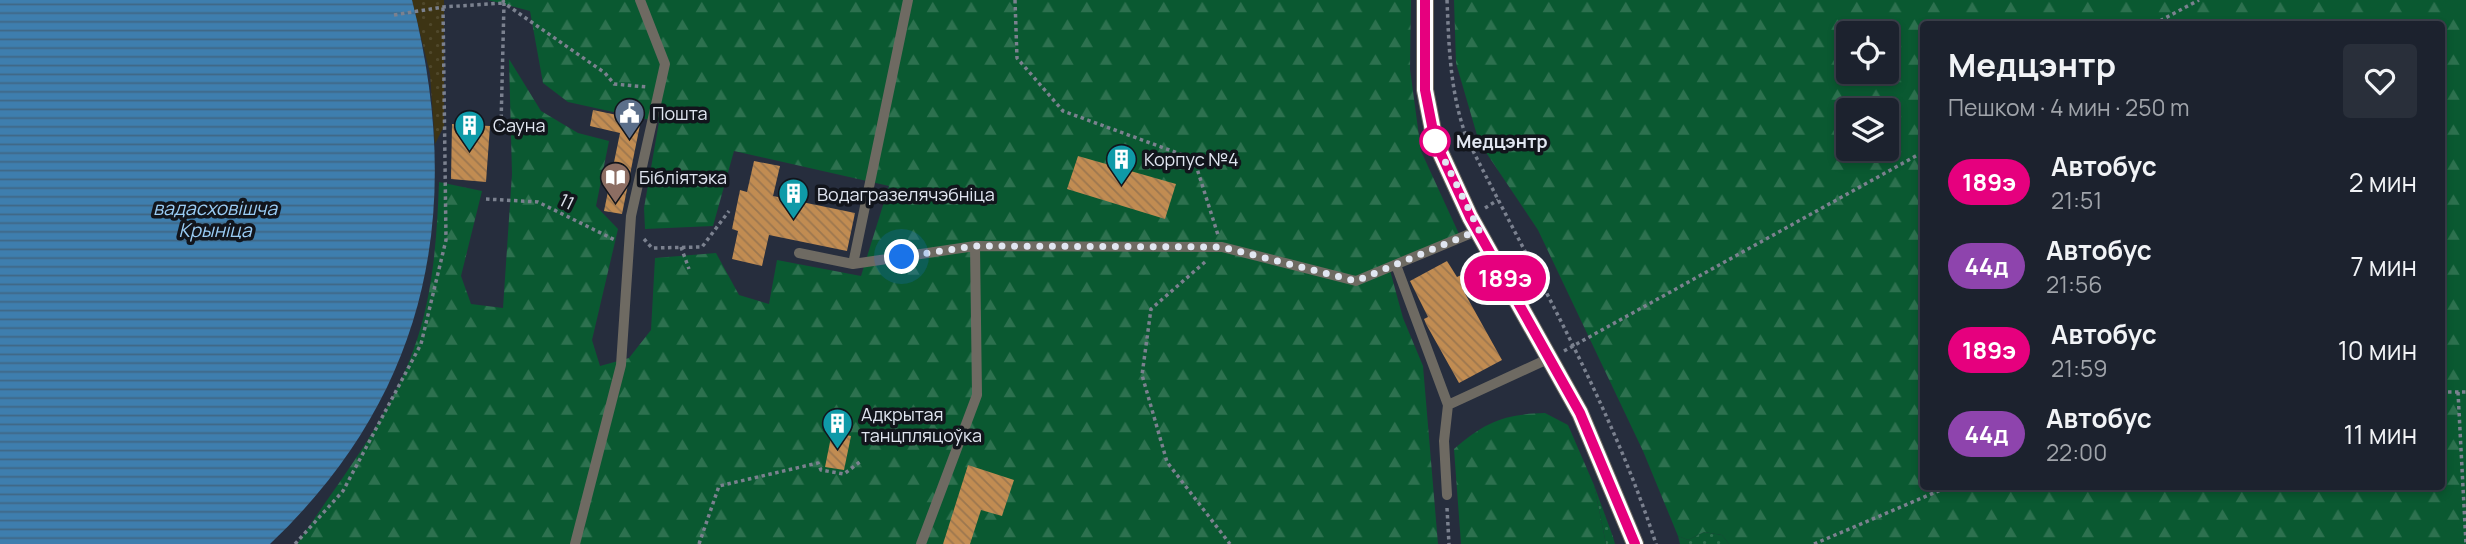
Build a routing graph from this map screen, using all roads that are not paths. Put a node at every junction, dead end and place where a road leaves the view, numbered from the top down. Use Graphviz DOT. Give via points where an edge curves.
graph roads {
  1 [pos="640,0"];
  2 [pos="908,0"];
  3 [pos="1425,0"];
  4 [pos="1479,230"];
  5 [pos="975,246"];
  6 [pos="799,253"];
  7 [pos="853,264"];
  8 [pos="1396,265"];
  9 [pos="1550,358"];
  10 [pos="1448,405"];
  11 [pos="1447,495"];
  12 [pos="575,544"];
  13 [pos="921,544"];
  14 [pos="1635,544"];
  1 -- 12 [label="lane" via="665,64 631,224 621,365"];
  2 -- 7 [label="lane"];
  3 -- 4 [label="street" via="1425,90 1435,141"];
  4 -- 8 [label="lane"];
  4 -- 9 [label="street"];
  5 -- 7 [label="lane"];
  5 -- 8 [label="lane" via="1222,247 1356,281"];
  5 -- 13 [label="lane" via="977,396"];
  6 -- 7 [label="lane"];
  8 -- 10 [label="lane"];
  9 -- 10 [label="lane"];
  9 -- 14 [label="street" via="1580,413"];
  10 -- 11 [label="lane" via="1444,441"];
}
